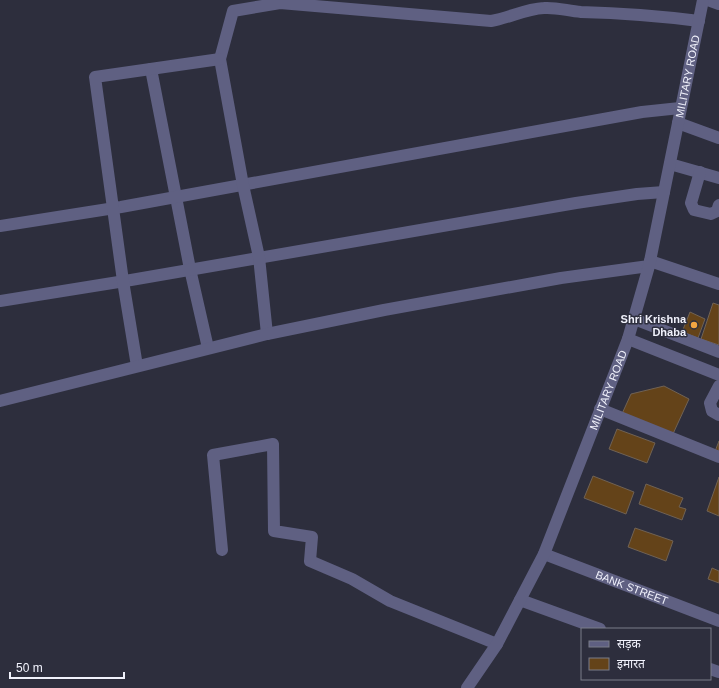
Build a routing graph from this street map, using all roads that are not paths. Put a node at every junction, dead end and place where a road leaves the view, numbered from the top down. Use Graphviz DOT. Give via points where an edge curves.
graph roads {
  1 [pos="703,0"];
  2 [pos="708,0"];
  3 [pos="280,1"];
  4 [pos="719,4"];
  5 [pos="367,5"];
  6 [pos="700,21"];
  7 [pos="220,59"];
  8 [pos="151,69"];
  9 [pos="680,108"];
  10 [pos="678,123"];
  11 [pos="719,138"];
  12 [pos="670,164"];
  13 [pos="700,172"];
  14 [pos="719,178"];
  15 [pos="243,185"];
  16 [pos="664,192"];
  17 [pos="177,197"];
  18 [pos="719,205"];
  19 [pos="113,209"];
  20 [pos="0,226"];
  21 [pos="259,257"];
  22 [pos="650,263"];
  23 [pos="190,269"];
  24 [pos="123,281"];
  25 [pos="719,284"];
  26 [pos="0,301"];
  27 [pos="634,320"];
  28 [pos="266,334"];
  29 [pos="628,339"];
  30 [pos="208,348"];
  31 [pos="719,352"];
  32 [pos="137,366"];
  33 [pos="719,375"];
  34 [pos="719,386"];
  35 [pos="0,401"];
  36 [pos="600,409"];
  37 [pos="719,415"];
  38 [pos="719,457"];
  39 [pos="222,550"];
  40 [pos="544,554"];
  41 [pos="520,600"];
  42 [pos="719,621"];
  43 [pos="597,628"];
  44 [pos="497,644"];
  45 [pos="467,688"];
  1 -- 6 [label="street, MILITARY ROAD"];
  2 -- 4 [label="street"];
  3 -- 5 [label="street"];
  3 -- 7 [label="street" via="233,11"];
  5 -- 6 [label="street" via="491,21 546,8 579,12 619,12"];
  6 -- 9 [label="street, MILITARY ROAD"];
  7 -- 8 [label="street"];
  7 -- 15 [label="street"];
  8 -- 17 [label="street"];
  8 -- 19 [label="street" via="95,77"];
  9 -- 10 [label="street, MILITARY ROAD"];
  9 -- 15 [label="street" via="642,112"];
  10 -- 11 [label="street"];
  10 -- 12 [label="street, MILITARY ROAD"];
  12 -- 13 [label="street"];
  12 -- 16 [label="street, MILITARY ROAD"];
  13 -- 14 [label="street"];
  13 -- 18 [label="street" via="692,207 694,210 711,214 717,211"];
  15 -- 17 [label="street"];
  15 -- 21 [label="street"];
  16 -- 21 [label="street" via="576,203"];
  16 -- 22 [label="street, MILITARY ROAD"];
  17 -- 19 [label="street"];
  17 -- 23 [label="street"];
  19 -- 20 [label="street"];
  19 -- 24 [label="street"];
  21 -- 23 [label="street"];
  21 -- 28 [label="street"];
  22 -- 25 [label="street"];
  22 -- 27 [label="street, MILITARY ROAD"];
  22 -- 28 [label="street" via="384,310"];
  23 -- 24 [label="street"];
  23 -- 30 [label="street"];
  24 -- 26 [label="street"];
  24 -- 32 [label="street"];
  27 -- 29 [label="street, MILITARY ROAD"];
  27 -- 31 [label="street"];
  28 -- 30 [label="street"];
  29 -- 33 [label="street"];
  29 -- 36 [label="street, MILITARY ROAD"];
  30 -- 32 [label="street"];
  32 -- 35 [label="street"];
  34 -- 37 [label="street" via="710,407"];
  36 -- 38 [label="street"];
  36 -- 40 [label="street, MILITARY ROAD"];
  39 -- 44 [label="street" via="213,455 272,444 274,531 312,537 310,561 352,579 390,601"];
  40 -- 41 [label="street, MILITARY ROAD"];
  40 -- 42 [label="street, BANK STREET"];
  41 -- 43 [label="street"];
  41 -- 44 [label="street, MILITARY ROAD"];
  44 -- 45 [label="street, MILITARY ROAD"];
}
